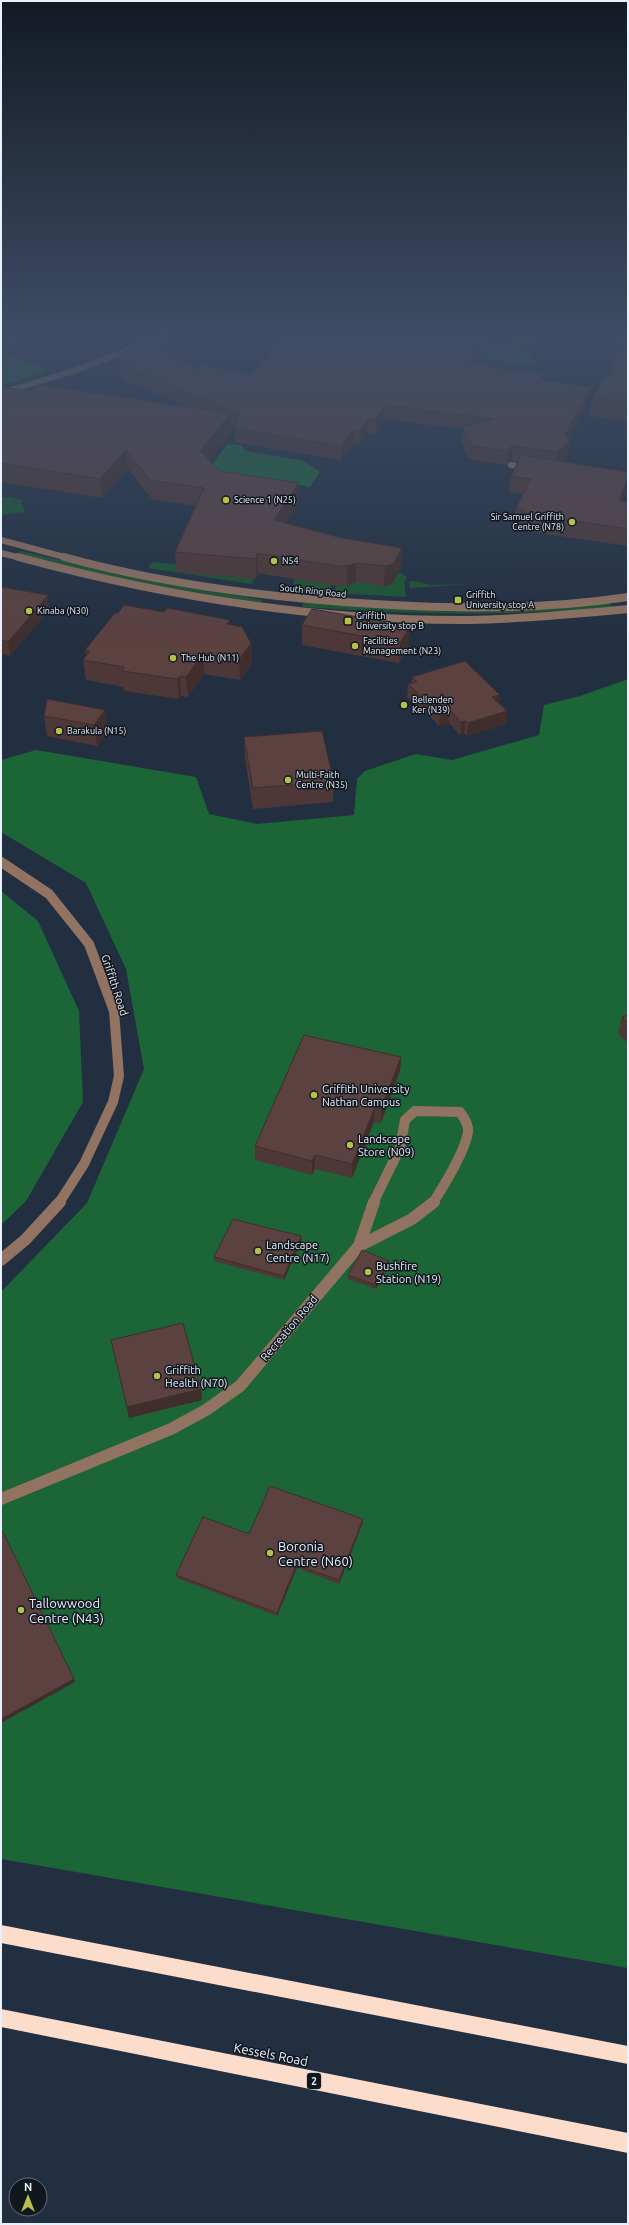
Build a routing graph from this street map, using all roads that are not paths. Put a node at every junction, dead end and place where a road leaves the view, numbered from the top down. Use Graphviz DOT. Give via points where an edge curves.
graph roads {
  1 [pos="511,465"];
  2 [pos="534,468"];
  3 [pos="1,540"];
  4 [pos="1,553"];
  5 [pos="628,597"];
  6 [pos="628,608"];
  7 [pos="1,862"];
  8 [pos="359,1246"];
  9 [pos="1,1260"];
  10 [pos="1,1499"];
  11 [pos="1,1934"];
  12 [pos="1,2018"];
  13 [pos="628,2055"];
  14 [pos="628,2143"];
  1 -- 2 [label="street"];
  3 -- 5 [label="street, South Ring Road" via="91,565 179,582 325,602 486,608 594,602"];
  4 -- 6 [label="street, South Ring Road" via="148,589 289,611 450,619 531,618"];
  7 -- 9 [label="street, Griffith Road" via="49,894 89,944 114,1011 119,1076 113,1102 84,1164 58,1205 25,1240"];
  8 -- 8 [label="street, Recreation Road" via="373,1203 400,1148 405,1120 414,1111 460,1112 466,1120 468,1131 465,1141 432,1205 412,1219"];
  8 -- 10 [label="street, Recreation Road" via="240,1386 229,1394 171,1429"];
  11 -- 13 [label="highway"];
  12 -- 14 [label="highway, Kessels Road / 2"];
}
